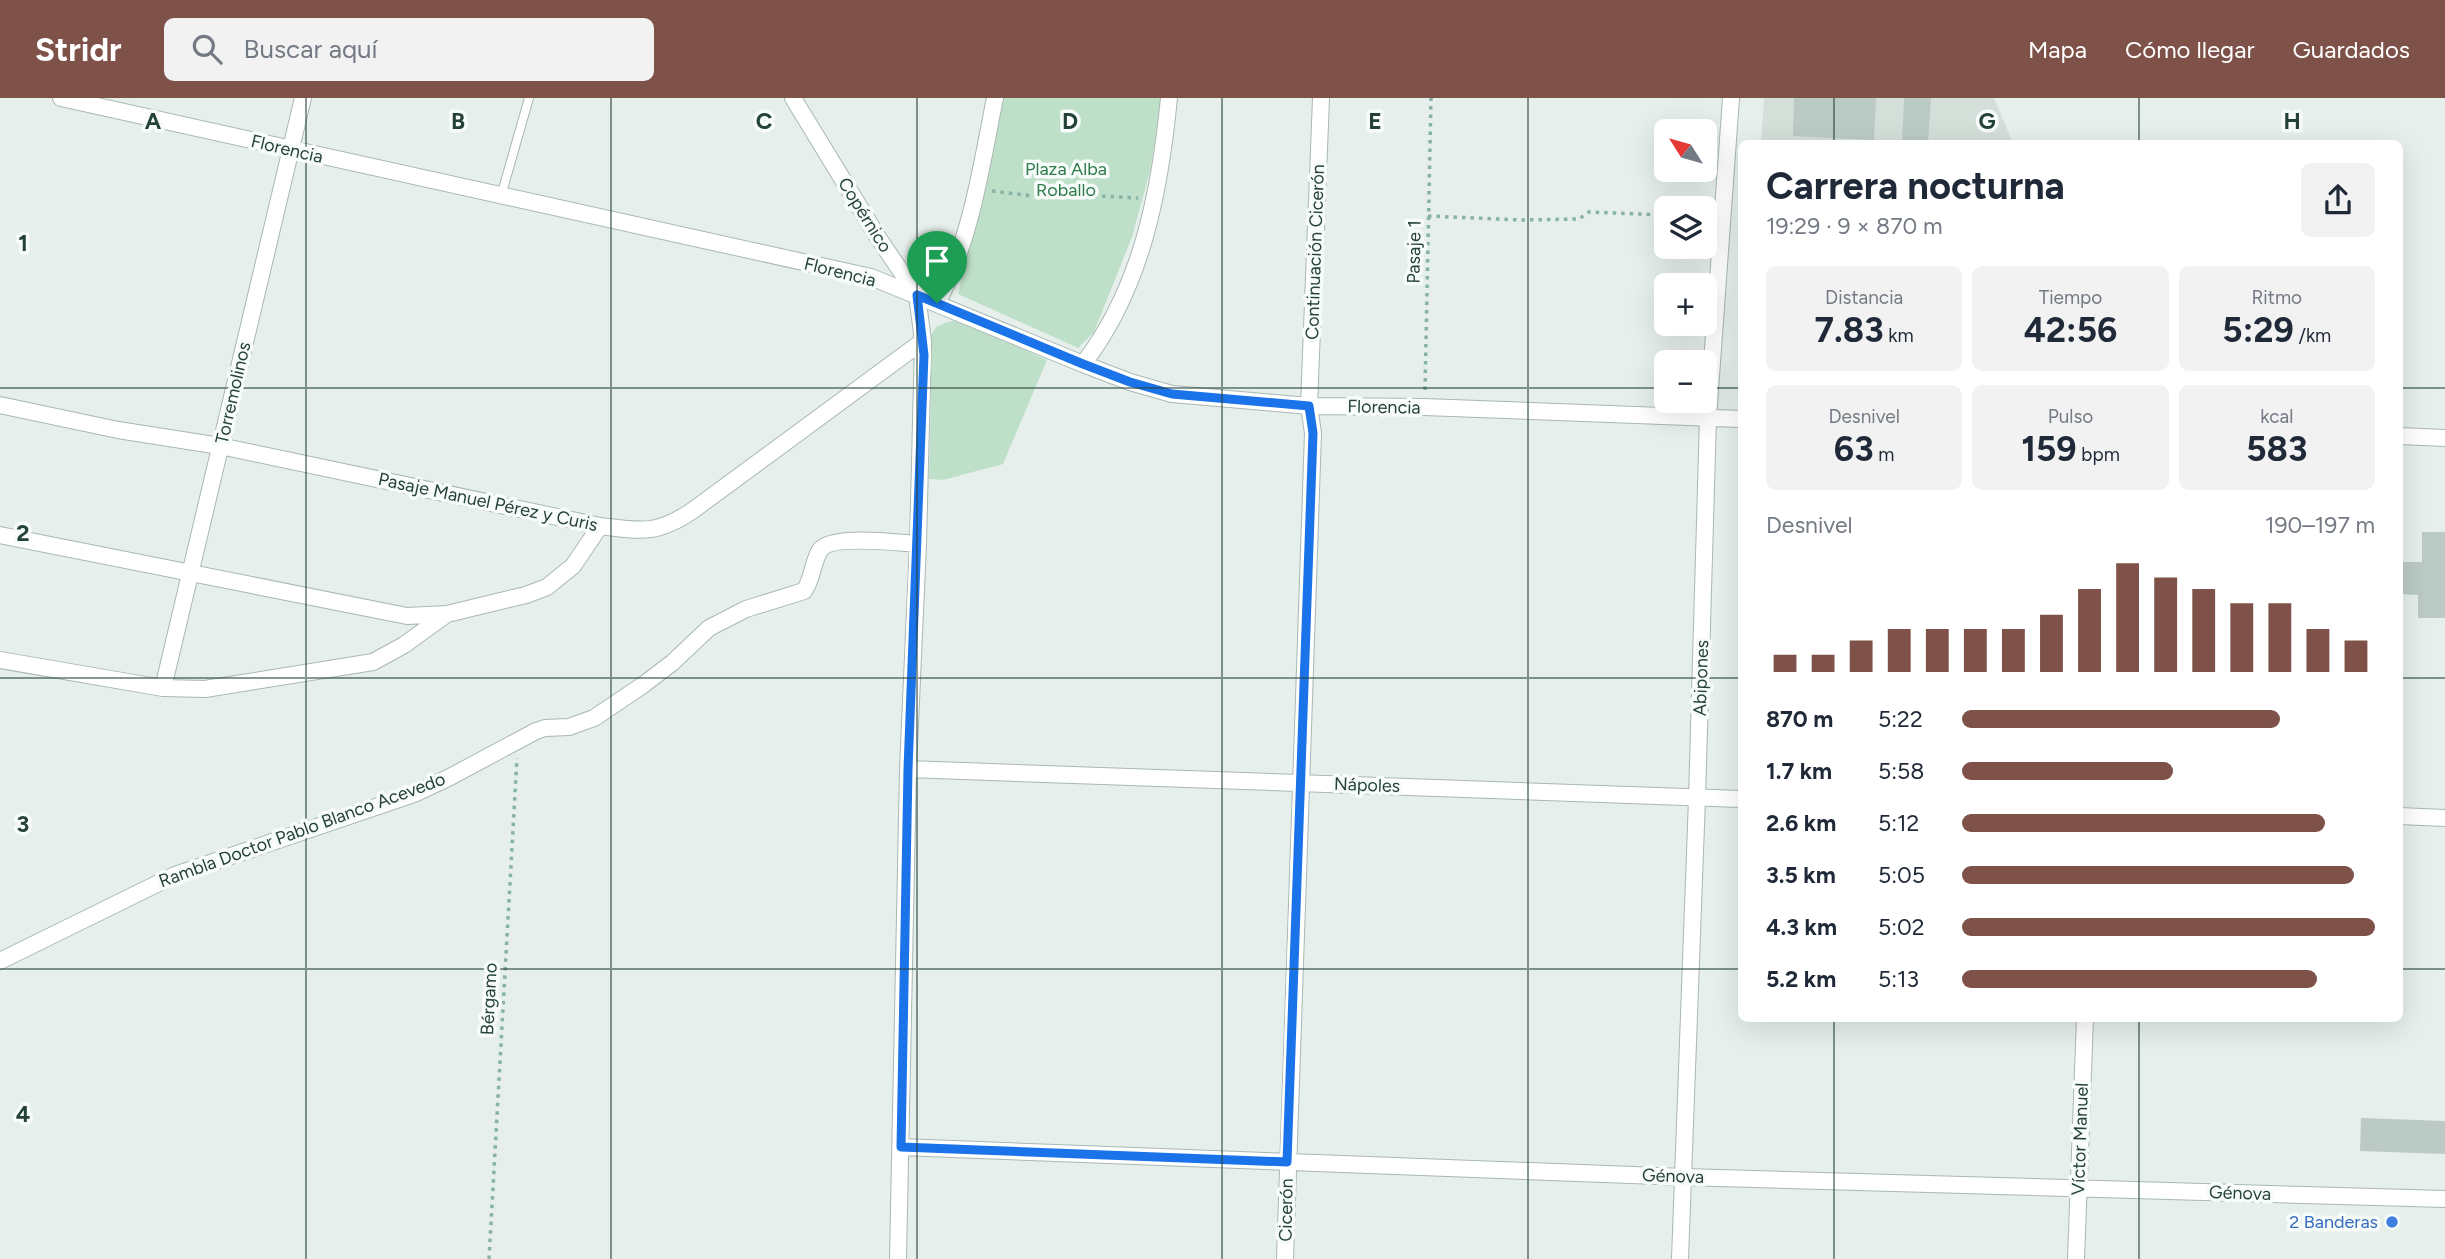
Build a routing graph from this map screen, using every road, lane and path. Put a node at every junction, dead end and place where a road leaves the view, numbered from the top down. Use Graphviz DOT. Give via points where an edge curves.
graph roads {
  1 [pos="61,98"];
  2 [pos="303,98"];
  3 [pos="529,98"];
  4 [pos="793,98"];
  5 [pos="995,98"];
  6 [pos="1169,98"];
  7 [pos="1321,98"];
  8 [pos="1431,98"];
  9 [pos="1731,98"];
  10 [pos="290,150"];
  11 [pos="976,189"];
  12 [pos="501,196"];
  13 [pos="1154,198"];
  14 [pos="1654,215"];
  15 [pos="1429,216"];
  16 [pos="917,295"];
  17 [pos="937,303"];
  18 [pos="923,341"];
  19 [pos="1083,364"];
  20 [pos="0,405"];
  21 [pos="1309,406"];
  22 [pos="1424,407"];
  23 [pos="1708,418"];
  24 [pos="1738,419"];
  25 [pos="2403,436"];
  26 [pos="2445,438"];
  27 [pos="220,446"];
  28 [pos="600,526"];
  29 [pos="0,535"];
  30 [pos="918,544"];
  31 [pos="190,571"];
  32 [pos="447,614"];
  33 [pos="0,660"];
  34 [pos="163,688"];
  35 [pos="518,741"];
  36 [pos="908,769"];
  37 [pos="1302,782"];
  38 [pos="1698,798"];
  39 [pos="1738,799"];
  40 [pos="2403,816"];
  41 [pos="2445,818"];
  42 [pos="0,961"];
  43 [pos="2085,1022"];
  44 [pos="901,1147"];
  45 [pos="1287,1162"];
  46 [pos="1684,1177"];
  47 [pos="2079,1188"];
  48 [pos="2445,1199"];
  49 [pos="489,1259"];
  50 [pos="898,1259"];
  51 [pos="1285,1259"];
  52 [pos="1681,1259"];
  53 [pos="2076,1259"];
  1 -- 10 [label="street, Florencia"];
  2 -- 10 [label="street, Torremolinos"];
  3 -- 12 [label="lane"];
  4 -- 16 [label="street, Copérnico"];
  5 -- 11 [label="street"];
  6 -- 13 [label="street"];
  7 -- 21 [label="street, Continuación Cicerón"];
  8 -- 15 [label="path, Pasaje 1"];
  9 -- 23 [label="street, Abipones"];
  10 -- 12 [label="street, Florencia"];
  10 -- 27 [label="street, Torremolinos"];
  11 -- 13 [label="path" via="1034,196"];
  11 -- 17 [label="street" via="958,257"];
  12 -- 16 [label="street, Florencia" via="871,277"];
  13 -- 19 [label="street" via="1119,309"];
  14 -- 15 [label="path" via="1589,212 1579,219 1521,220"];
  15 -- 22 [label="path, Pasaje 1"];
  16 -- 17 [label="street, Florencia"];
  16 -- 18 [label="street, Copérnico"];
  17 -- 19 [label="street, Florencia"];
  18 -- 28 [label="street, Pasaje Manuel Pérez y Curis" via="673,523 641,531"];
  18 -- 30 [label="street, Copérnico"];
  19 -- 21 [label="street, Florencia" via="1172,394"];
  20 -- 27 [label="street, Pasaje Manuel Pérez y Curis"];
  21 -- 22 [label="street, Florencia"];
  21 -- 37 [label="street, Cicerón" via="1313,433"];
  22 -- 23 [label="street, Florencia"];
  23 -- 24 [label="street, Florencia"];
  23 -- 38 [label="street, Abipones"];
  25 -- 26 [label="street"];
  27 -- 28 [label="street, Pasaje Manuel Pérez y Curis"];
  27 -- 31 [label="street, Torremolinos"];
  28 -- 32 [label="street" via="573,566 547,587"];
  29 -- 31 [label="street"];
  30 -- 35 [label="street, Rambla Doctor Pablo Blanco Acevedo" via="852,541 826,545 804,591 746,609 709,628 672,663 593,718 569,727 545,728"];
  30 -- 36 [label="street, Copérnico"];
  31 -- 32 [label="street" via="407,616"];
  31 -- 34 [label="street, Torremolinos"];
  32 -- 34 [label="street" via="373,662 205,689"];
  33 -- 34 [label="street"];
  35 -- 42 [label="street, Rambla Doctor Pablo Blanco Acevedo" via="414,794 152,885"];
  35 -- 49 [label="path, Bérgamo"];
  36 -- 37 [label="street, Nápoles"];
  36 -- 44 [label="street, Copérnico"];
  37 -- 38 [label="street, Nápoles"];
  37 -- 45 [label="street, Cicerón"];
  38 -- 39 [label="street, Nápoles"];
  38 -- 46 [label="street, Abipones"];
  40 -- 41 [label="street"];
  43 -- 47 [label="street, Víctor Manuel"];
  44 -- 45 [label="street, Génova"];
  44 -- 50 [label="street, Copérnico"];
  45 -- 46 [label="street, Génova"];
  45 -- 51 [label="street, Cicerón"];
  46 -- 47 [label="street, Génova"];
  46 -- 52 [label="street, Abipones"];
  47 -- 48 [label="street, Génova"];
  47 -- 53 [label="street, Víctor Manuel"];
}
